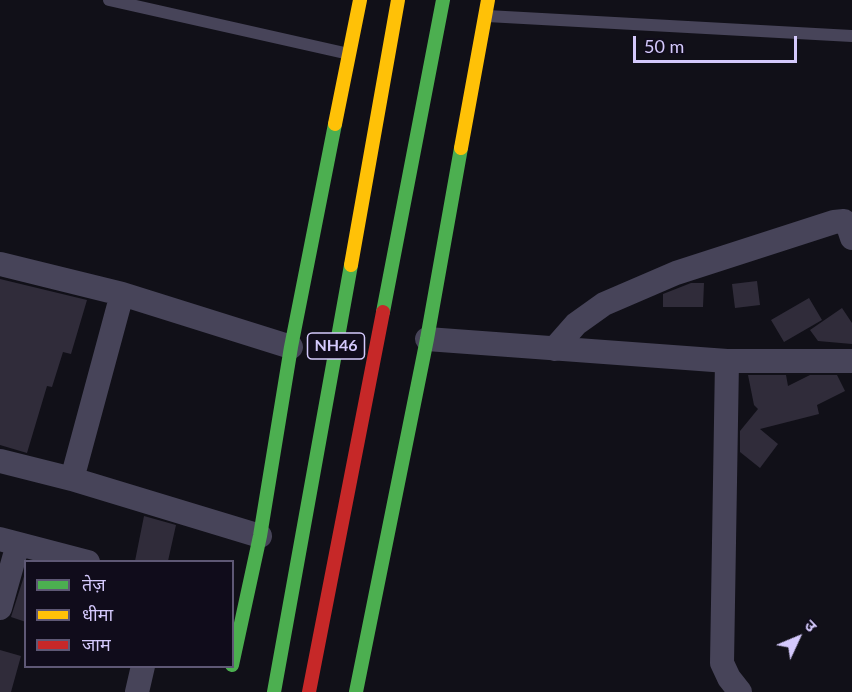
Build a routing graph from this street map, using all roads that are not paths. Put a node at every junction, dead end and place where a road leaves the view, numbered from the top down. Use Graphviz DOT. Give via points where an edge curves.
graph roads {
  1 [pos="109,0"];
  2 [pos="360,0"];
  3 [pos="399,0"];
  4 [pos="443,0"];
  5 [pos="488,0"];
  6 [pos="485,15"];
  7 [pos="852,36"];
  8 [pos="350,54"];
  9 [pos="852,238"];
  10 [pos="0,264"];
  11 [pos="122,294"];
  12 [pos="427,339"];
  13 [pos="291,347"];
  14 [pos="554,349"];
  15 [pos="727,361"];
  16 [pos="852,361"];
  17 [pos="0,461"];
  18 [pos="72,479"];
  19 [pos="260,536"];
  20 [pos="9,541"];
  21 [pos="78,560"];
  22 [pos="239,601"];
  23 [pos="0,608"];
  24 [pos="234,650"];
  25 [pos="143,668"];
  26 [pos="137,692"];
  27 [pos="274,692"];
  28 [pos="309,692"];
  29 [pos="356,692"];
  30 [pos="740,692"];
  1 -- 8 [label="lane"];
  2 -- 8 [label="main road"];
  3 -- 27 [label="main road, NH46"];
  4 -- 28 [label="main road"];
  5 -- 6 [label="main road"];
  6 -- 7 [label="lane"];
  6 -- 12 [label="main road"];
  8 -- 13 [label="main road"];
  9 -- 14 [label="street" via="844,221 834,222 676,273 604,304 576,324"];
  10 -- 11 [label="street"];
  11 -- 13 [label="street"];
  11 -- 18 [label="street"];
  12 -- 14 [label="street"];
  12 -- 29 [label="main road"];
  13 -- 19 [label="main road"];
  14 -- 15 [label="street"];
  15 -- 16 [label="street"];
  15 -- 30 [label="street" via="722,663"];
  17 -- 18 [label="street"];
  18 -- 19 [label="street"];
  19 -- 22 [label="main road"];
  20 -- 21 [label="street"];
  20 -- 23 [label="street"];
  22 -- 24 [label="main road"];
  25 -- 26 [label="street"];
}
